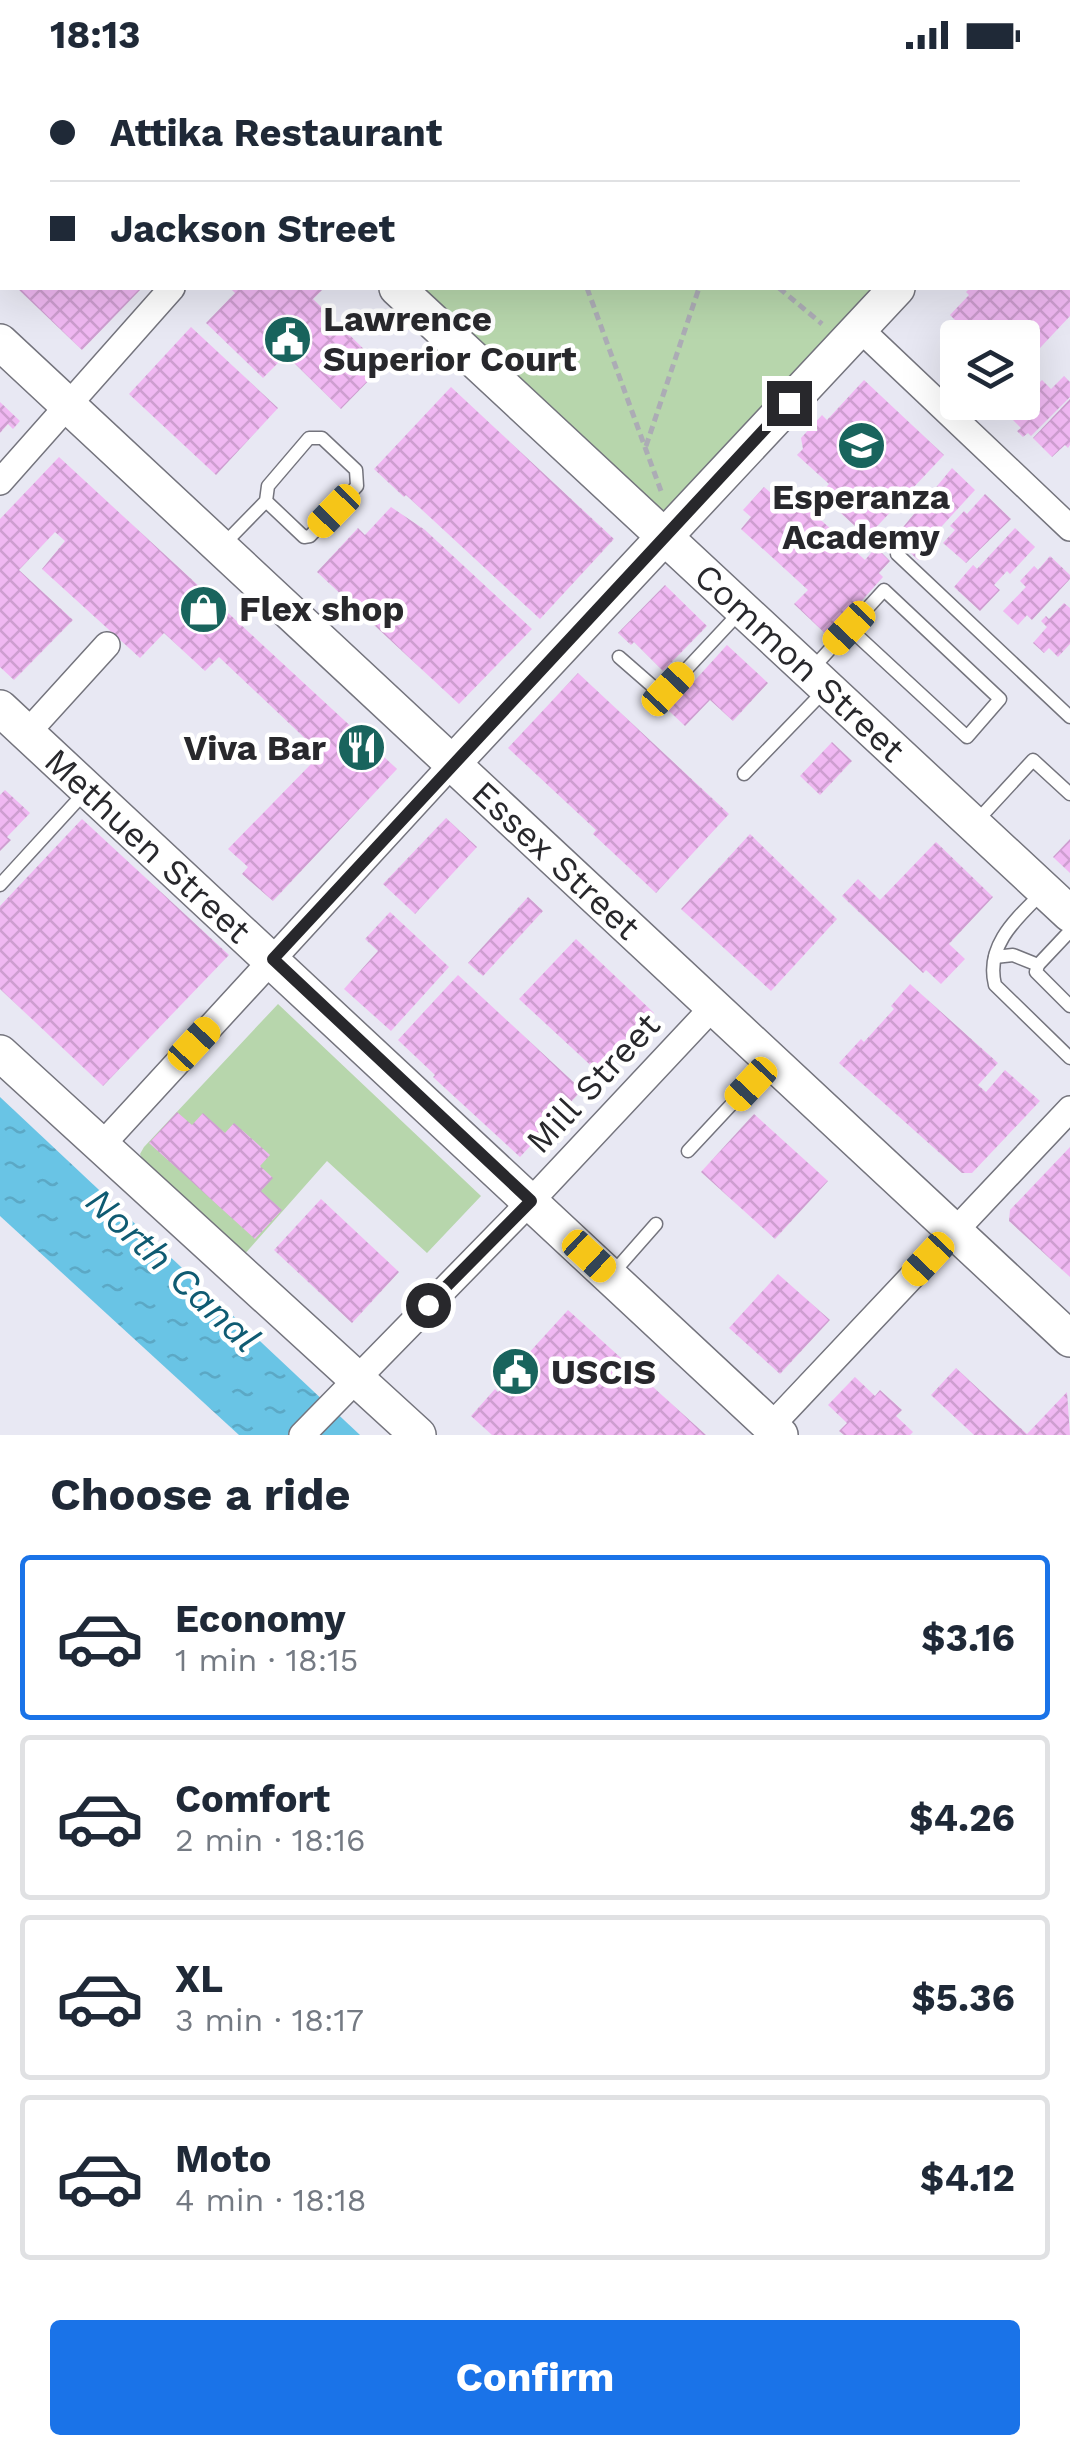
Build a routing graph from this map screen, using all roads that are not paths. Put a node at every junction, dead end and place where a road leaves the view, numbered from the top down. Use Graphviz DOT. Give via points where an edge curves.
graph roads {
  1 [pos="170,290"];
  2 [pos="399,290"];
  3 [pos="894,290"];
  4 [pos="842,327"];
  5 [pos="0,342"];
  6 [pos="68,406"];
  7 [pos="0,482"];
  8 [pos="266,501"];
  9 [pos="1070,528"];
  10 [pos="664,536"];
  11 [pos="220,548"];
  12 [pos="897,554"];
  13 [pos="742,610"];
  14 [pos="849,628"];
  15 [pos="107,645"];
  16 [pos="619,657"];
  17 [pos="818,680"];
  18 [pos="0,708"];
  19 [pos="1070,717"];
  20 [pos="27,733"];
  21 [pos="452,764"];
  22 [pos="744,774"];
  23 [pos="88,789"];
  24 [pos="1070,794"];
  25 [pos="974,825"];
  26 [pos="0,885"];
  27 [pos="1057,902"];
  28 [pos="1070,932"];
  29 [pos="995,957"];
  30 [pos="273,959"];
  31 [pos="1038,965"];
  32 [pos="1070,1006"];
  33 [pos="713,1007"];
  34 [pos="1067,1048"];
  35 [pos="0,1054"];
  36 [pos="772,1062"];
  37 [pos="1069,1114"];
  38 [pos="100,1147"];
  39 [pos="688,1152"];
  40 [pos="531,1201"];
  41 [pos="656,1224"];
  42 [pos="954,1232"];
  43 [pos="611,1276"];
  44 [pos="1070,1339"];
  45 [pos="346,1389"];
  46 [pos="776,1430"];
  47 [pos="302,1435"];
  48 [pos="418,1435"];
  1 -- 6 [label="street"];
  2 -- 10 [label="main road, Common Street"];
  3 -- 4 [label="main road"];
  4 -- 9 [label="street"];
  4 -- 10 [label="main road"];
  5 -- 6 [label="main road, Essex Street"];
  6 -- 7 [label="street"];
  6 -- 11 [label="main road, Essex Street"];
  8 -- 8 [label="lane" via="268,486 309,438 322,438 356,470 357,486 310,536"];
  8 -- 11 [label="lane"];
  10 -- 13 [label="main road, Common Street"];
  10 -- 21 [label="main road"];
  11 -- 21 [label="main road, Essex Street"];
  12 -- 19 [label="lane"];
  13 -- 16 [label="lane" via="668,689 658,691"];
  13 -- 17 [label="main road, Common Street"];
  14 -- 14 [label="lane" via="967,737 1000,699 884,590"];
  14 -- 17 [label="lane"];
  15 -- 20 [label="street"];
  17 -- 22 [label="lane"];
  17 -- 25 [label="main road, Common Street"];
  18 -- 20 [label="main road, Methuen Street"];
  20 -- 23 [label="main road, Methuen Street"];
  21 -- 30 [label="street"];
  21 -- 33 [label="main road, Essex Street"];
  23 -- 26 [label="lane"];
  23 -- 30 [label="main road, Methuen Street"];
  24 -- 25 [label="lane" via="1033,760"];
  25 -- 27 [label="main road, Common Street"];
  27 -- 29 [label="lane" via="1004,930"];
  28 -- 31 [label="lane"];
  29 -- 31 [label="lane" via="1013,955"];
  29 -- 34 [label="lane" via="995,985"];
  30 -- 38 [label="street"];
  30 -- 40 [label="main road, Methuen Street"];
  31 -- 32 [label="lane" via="1036,972"];
  33 -- 36 [label="main road, Essex Street"];
  33 -- 40 [label="street, Mill Street"];
  35 -- 38 [label="main road"];
  36 -- 39 [label="lane"];
  36 -- 42 [label="main road, Essex Street"];
  37 -- 42 [label="street"];
  38 -- 45 [label="main road"];
  40 -- 43 [label="main road, Methuen Street"];
  40 -- 45 [label="street, Mill Street"];
  41 -- 43 [label="lane"];
  42 -- 44 [label="main road, Essex Street"];
  42 -- 46 [label="street"];
  43 -- 46 [label="main road, Methuen Street"];
  45 -- 47 [label="street, Mill Street"];
  45 -- 48 [label="main road"];
}
